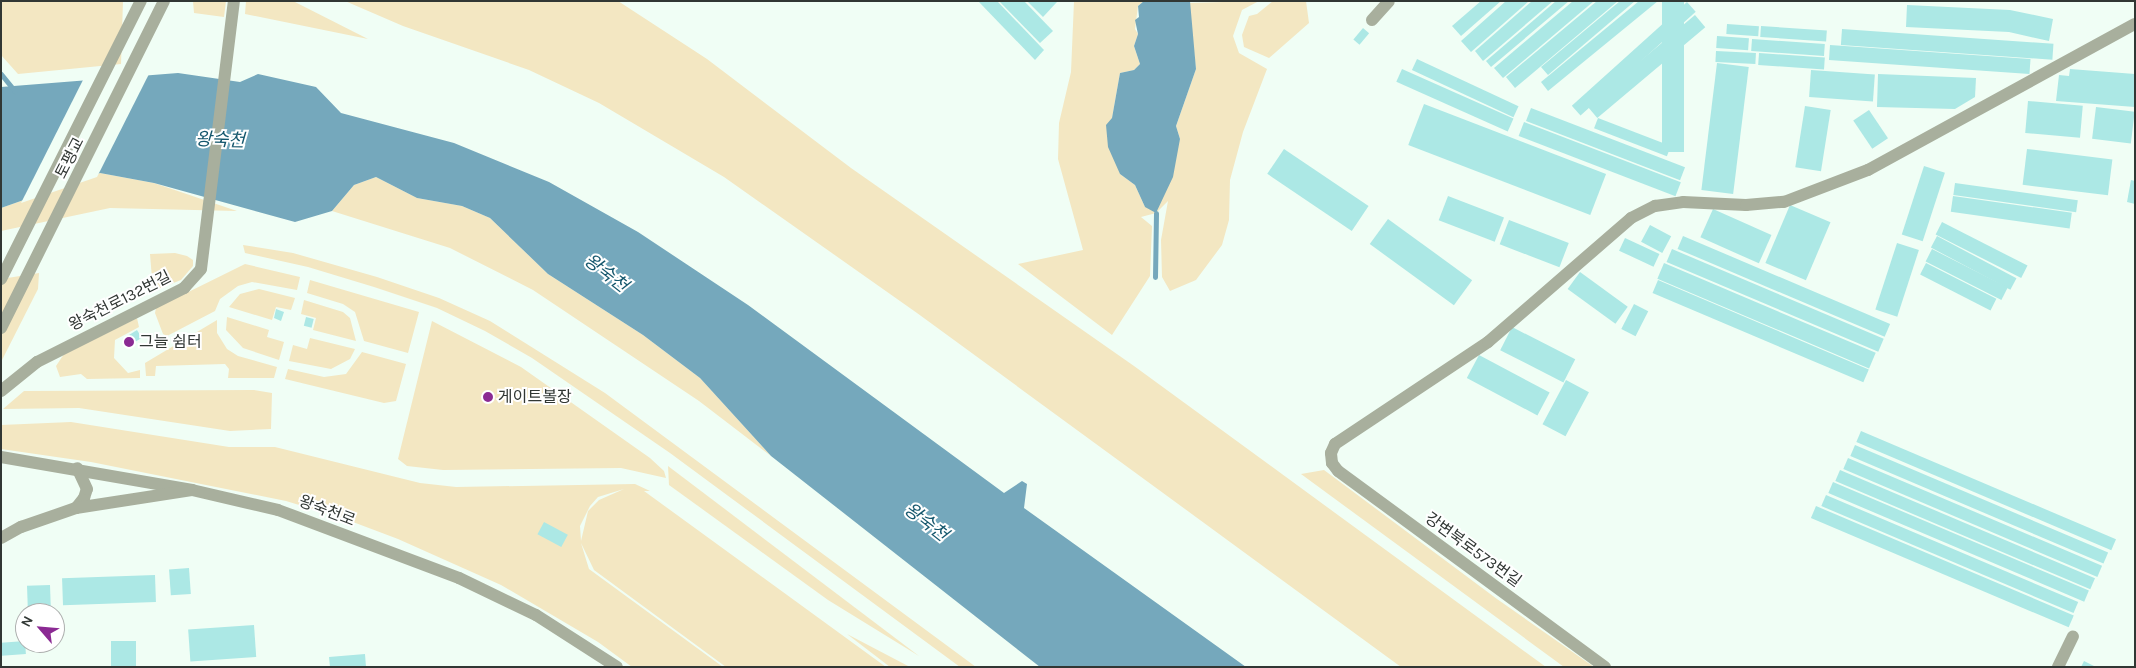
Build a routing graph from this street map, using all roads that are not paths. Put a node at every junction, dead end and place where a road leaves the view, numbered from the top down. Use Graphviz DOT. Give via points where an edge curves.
graph roads {
  1 [pos="141,1"];
  2 [pos="164,1"];
  3 [pos="234,1"];
  4 [pos="1389,1"];
  5 [pos="1372,20"];
  6 [pos="2135,24"];
  7 [pos="1,279"];
  8 [pos="1,328"];
  9 [pos="1,391"];
  10 [pos="1,456"];
  11 [pos="77,468"];
  12 [pos="192,490"];
  13 [pos="76,508"];
  14 [pos="1,538"];
  15 [pos="2073,636"];
  16 [pos="617,667"];
  17 [pos="1605,667"];
  18 [pos="2058,667"];
  1 -- 7 [label="street, 토평교"];
  2 -- 8 [label="street, 토평교"];
  3 -- 9 [label="street, 왕숙천로132번길" via="200,269 184,288 37,362"];
  4 -- 5 [label="street"];
  6 -- 17 [label="street, 강변북로573번길" via="1868,170 1784,202 1746,205 1683,202 1655,206 1631,218 1488,342 1335,444 1331,452 1332,462 1338,471"];
  10 -- 11 [label="street, 왕숙천로"];
  11 -- 12 [label="street, 왕숙천로"];
  11 -- 13 [label="street" via="87,489"];
  12 -- 13 [label="street"];
  12 -- 16 [label="street, 왕숙천로" via="278,510 459,578 536,615"];
  13 -- 14 [label="street" via="21,527"];
  15 -- 18 [label="street"];
}
